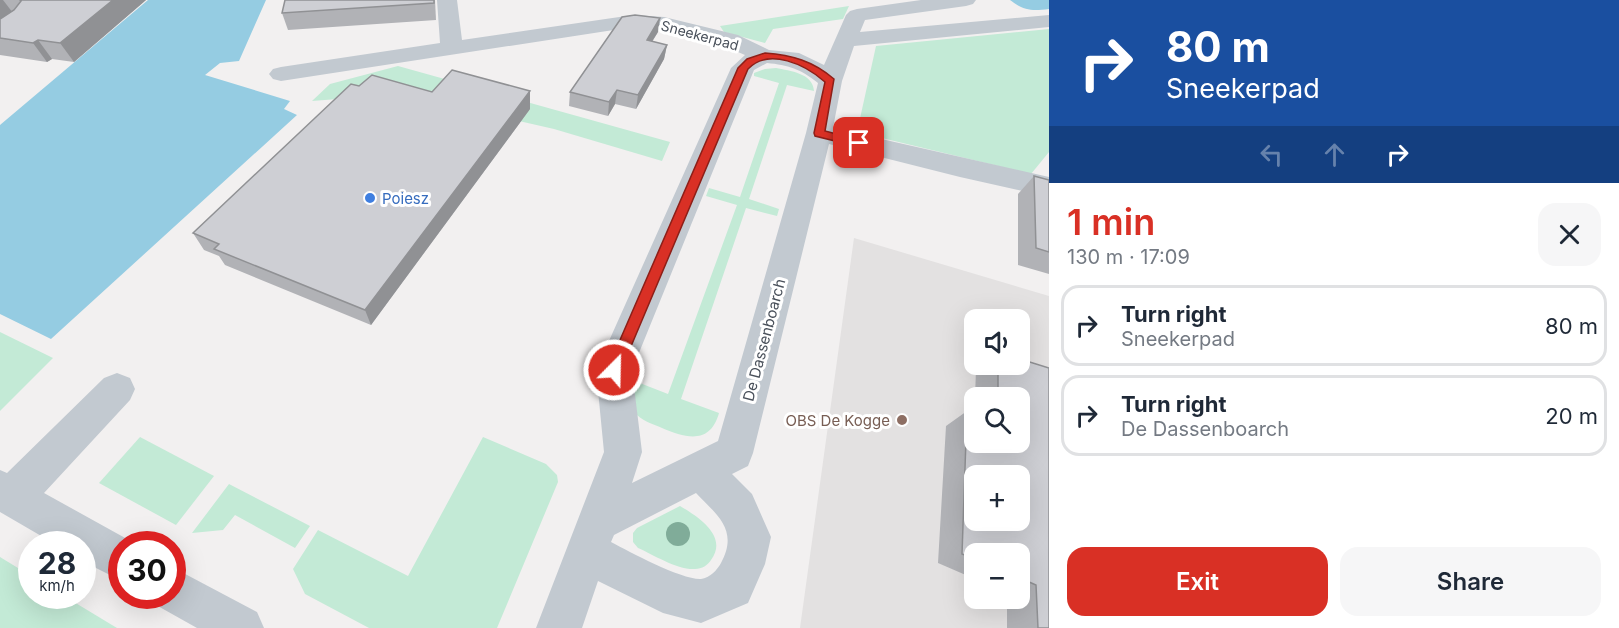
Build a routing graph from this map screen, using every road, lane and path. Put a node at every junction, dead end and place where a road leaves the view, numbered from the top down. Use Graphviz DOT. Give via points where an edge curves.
graph roads {
  1 [pos="447,0"];
  2 [pos="966,0"];
  3 [pos="887,5"];
  4 [pos="1049,21"];
  5 [pos="845,40"];
  6 [pos="452,48"];
  7 [pos="765,56"];
  8 [pos="281,74"];
  9 [pos="830,81"];
  10 [pos="819,133"];
  11 [pos="1049,187"];
  12 [pos="117,389"];
  13 [pos="701,470"];
  14 [pos="6,494"];
  15 [pos="593,536"];
  16 [pos="108,552"];
  17 [pos="186,597"];
  18 [pos="241,628"];
  19 [pos="559,628"];
  1 -- 6 [label="street"];
  2 -- 3 [label="street"];
  3 -- 5 [label="street" via="857,15"];
  4 -- 5 [label="street"];
  5 -- 9 [label="street"];
  6 -- 7 [label="street, Sneekerpad" via="633,21 664,23 730,40"];
  6 -- 8 [label="street, Sneekerpad"];
  7 -- 9 [label="street, Sneekerpad" via="791,58 814,68"];
  7 -- 15 [label="street" via="743,68 614,370 623,452"];
  9 -- 10 [label="street, De Dassenboarch"];
  10 -- 11 [label="street"];
  10 -- 13 [label="street, De Dassenboarch" via="734,453"];
  12 -- 14 [label="street"];
  13 -- 15 [label="street, De Dassenboarch"];
  13 -- 15 [label="street" via="738,508 750,537 744,564 732,587 701,601 663,591"];
  14 -- 16 [label="street"];
  15 -- 19 [label="street"];
  17 -- 18 [label="street"];
}
